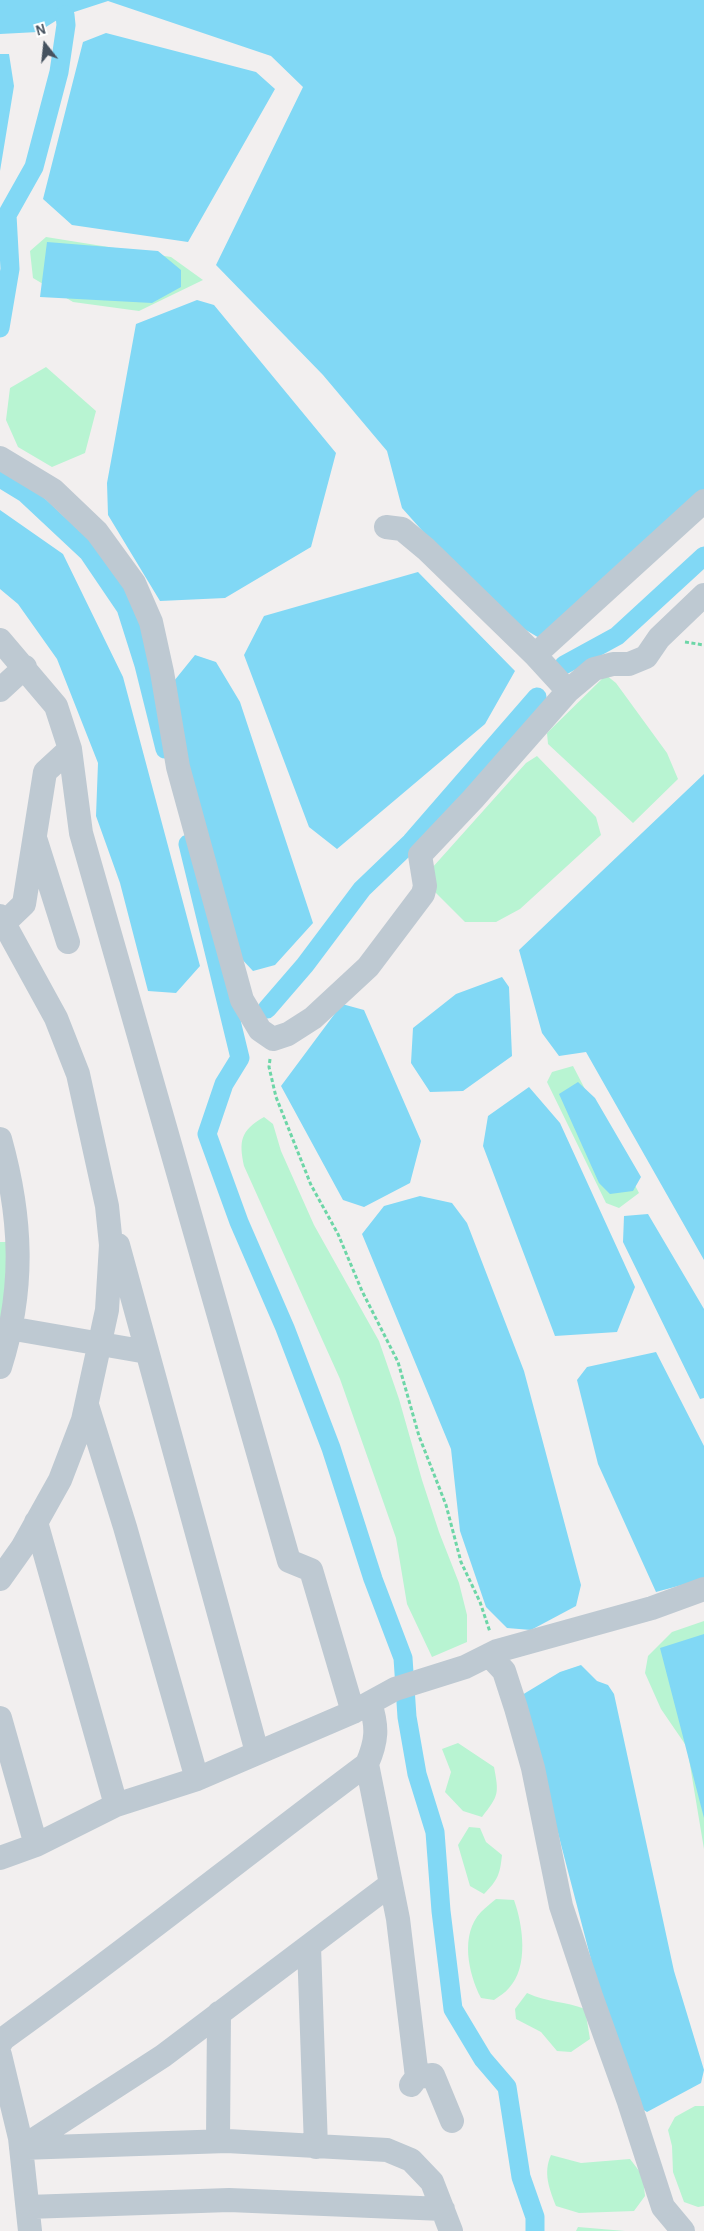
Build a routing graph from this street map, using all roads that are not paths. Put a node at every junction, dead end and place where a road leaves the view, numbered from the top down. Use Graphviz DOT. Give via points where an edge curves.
graph roads {
  1 [pos="0,458"];
  2 [pos="704,501"];
  3 [pos="386,527"];
  4 [pos="704,595"];
  5 [pos="0,640"];
  6 [pos="535,654"];
  7 [pos="25,667"];
  8 [pos="0,690"];
  9 [pos="568,691"];
  10 [pos="70,748"];
  11 [pos="35,837"];
  12 [pos="2,922"];
  13 [pos="68,942"];
  14 [pos="0,1139"];
  15 [pos="107,1206"];
  16 [pos="9,1236"];
  17 [pos="9,1328"];
  18 [pos="100,1345"];
  19 [pos="147,1352"];
  20 [pos="0,1367"];
  21 [pos="87,1405"];
  22 [pos="36,1522"];
  23 [pos="0,1580"];
  24 [pos="704,1589"];
  25 [pos="493,1653"];
  26 [pos="362,1708"];
  27 [pos="0,1718"];
  28 [pos="257,1752"];
  29 [pos="366,1764"];
  30 [pos="197,1779"];
  31 [pos="116,1805"];
  32 [pos="36,1845"];
  33 [pos="0,1858"];
  34 [pos="391,1884"];
  35 [pos="309,1946"];
  36 [pos="219,2013"];
  37 [pos="1,2044"];
  38 [pos="452,2121"];
  39 [pos="218,2141"];
  40 [pos="316,2147"];
  41 [pos="22,2148"];
  42 [pos="28,2207"];
  43 [pos="443,2209"];
  44 [pos="30,2231"];
  45 [pos="452,2231"];
  46 [pos="683,2231"];
  1 -- 9 [label="street" via="53,490 97,532 134,583 151,622 178,767 242,1000 260,1030 273,1039 288,1034 313,1018 368,967 423,894 425,886 420,856"];
  2 -- 6 [label="street"];
  3 -- 6 [label="street" via="402,529 426,548"];
  4 -- 9 [label="street" via="659,638 646,657 629,664 594,669"];
  5 -- 7 [label="street"];
  6 -- 9 [label="street"];
  7 -- 8 [label="street"];
  7 -- 10 [label="street" via="56,706"];
  10 -- 11 [label="street" via="45,772"];
  10 -- 26 [label="street" via="81,833 289,1561 311,1570"];
  11 -- 12 [label="street" via="24,904"];
  11 -- 13 [label="street"];
  12 -- 15 [label="street" via="56,1018 78,1074"];
  14 -- 16 [label="street"];
  15 -- 18 [label="street" via="111,1245 107,1310"];
  15 -- 19 [label="street"];
  16 -- 17 [label="street" via="19,1272"];
  17 -- 18 [label="street" via="71,1337"];
  17 -- 20 [label="street"];
  18 -- 19 [label="street"];
  18 -- 21 [label="street"];
  19 -- 28 [label="street"];
  21 -- 22 [label="street" via="60,1480"];
  21 -- 30 [label="street" via="126,1527"];
  22 -- 23 [label="street"];
  22 -- 31 [label="street"];
  24 -- 25 [label="street" via="652,1608"];
  25 -- 26 [label="street" via="466,1667 395,1689"];
  25 -- 46 [label="street" via="504,1671 533,1768 561,1906 663,2207"];
  26 -- 28 [label="street"];
  26 -- 29 [label="street" via="376,1721 375,1745"];
  27 -- 32 [label="street"];
  28 -- 30 [label="street"];
  29 -- 34 [label="street"];
  29 -- 37 [label="street"];
  30 -- 31 [label="street"];
  31 -- 32 [label="street"];
  32 -- 33 [label="street"];
  34 -- 35 [label="street"];
  34 -- 38 [label="street" via="398,1919 414,2081 433,2075"];
  35 -- 36 [label="street"];
  35 -- 40 [label="street"];
  36 -- 39 [label="street"];
  36 -- 41 [label="street" via="162,2056"];
  37 -- 41 [label="street"];
  39 -- 40 [label="street"];
  39 -- 41 [label="street"];
  40 -- 43 [label="street" via="387,2150 411,2160 432,2182"];
  41 -- 42 [label="street"];
  42 -- 43 [label="street" via="229,2200"];
  42 -- 44 [label="street"];
  43 -- 45 [label="street"];
}
